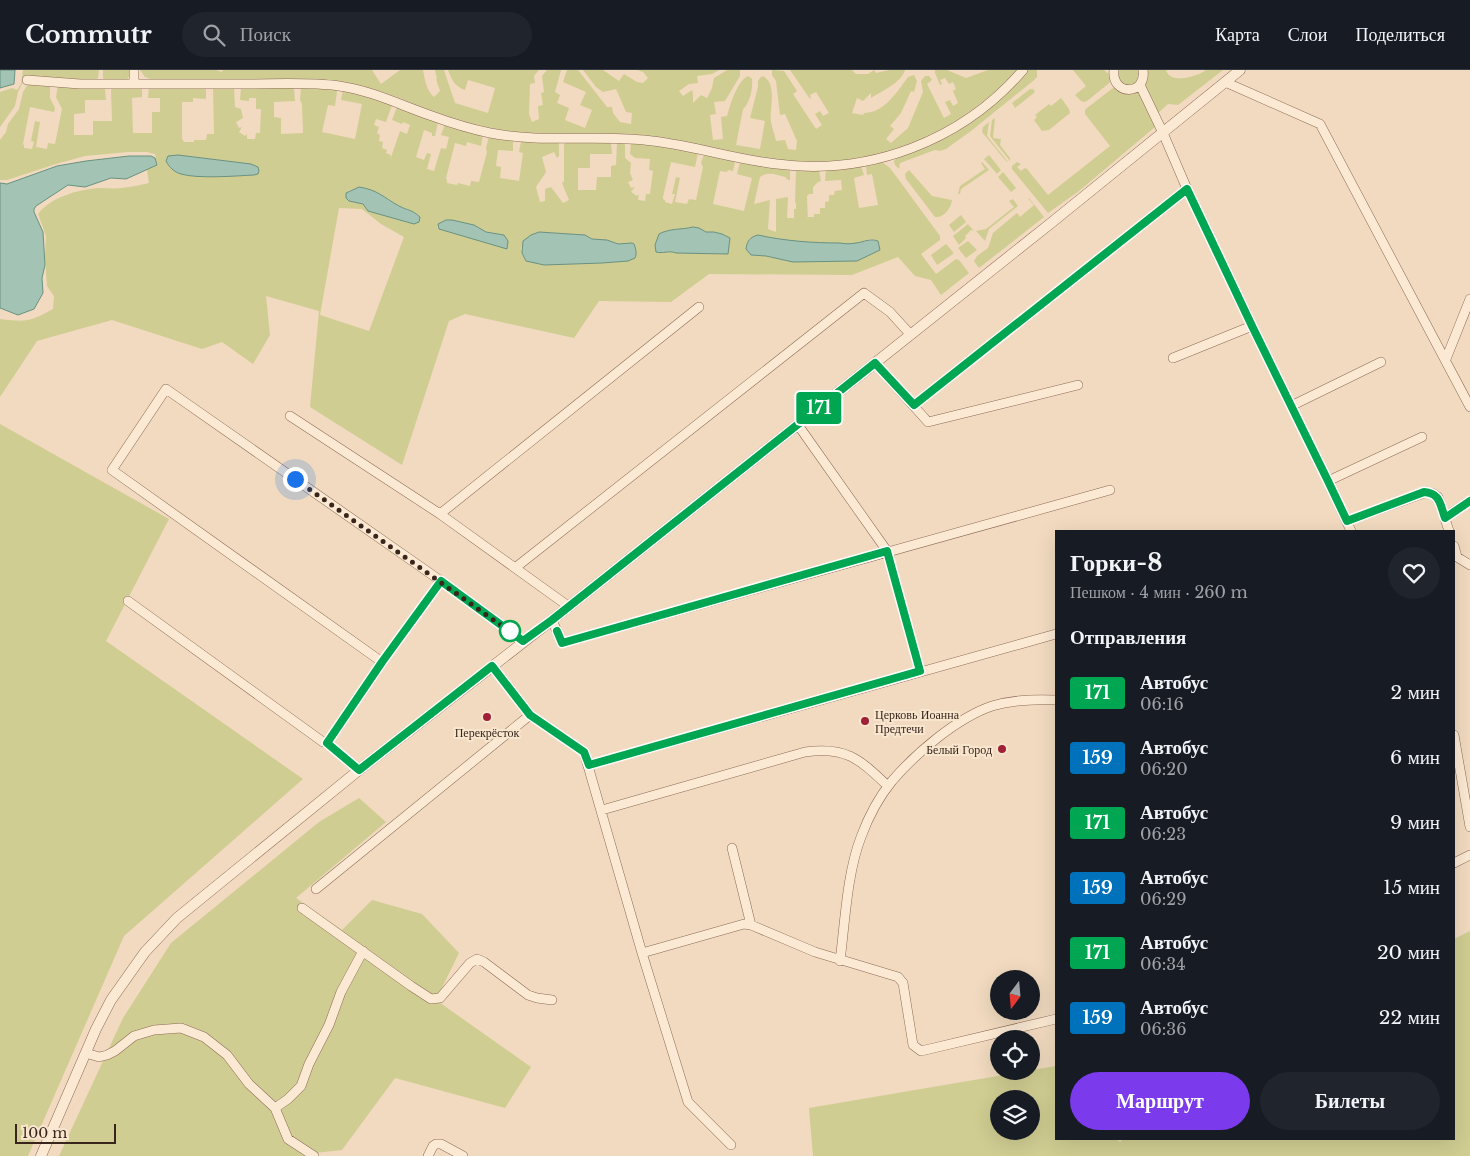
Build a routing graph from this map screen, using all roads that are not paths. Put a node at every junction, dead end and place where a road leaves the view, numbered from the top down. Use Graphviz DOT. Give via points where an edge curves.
graph roads {
  1 [pos="134,70"];
  2 [pos="1023,70"];
  3 [pos="1143,70"];
  4 [pos="1240,70"];
  5 [pos="1112,71"];
  6 [pos="27,80"];
  7 [pos="1224,82"];
  8 [pos="134,84"];
  9 [pos="1140,85"];
  10 [pos="1163,133"];
  11 [pos="1187,189"];
  12 [pos="1470,299"];
  13 [pos="698,307"];
  14 [pos="1252,326"];
  15 [pos="910,334"];
  16 [pos="1173,358"];
  17 [pos="1446,359"];
  18 [pos="1381,362"];
  19 [pos="875,363"];
  20 [pos="1078,385"];
  21 [pos="914,405"];
  22 [pos="1291,406"];
  23 [pos="1470,407"];
  24 [pos="290,416"];
  25 [pos="798,425"];
  26 [pos="1422,437"];
  27 [pos="1328,481"];
  28 [pos="1110,490"];
  29 [pos="1470,501"];
  30 [pos="440,514"];
  31 [pos="1445,518"];
  32 [pos="1347,521"];
  33 [pos="1350,530"];
  34 [pos="1449,530"];
  35 [pos="1455,550"];
  36 [pos="887,551"];
  37 [pos="1470,565"];
  38 [pos="516,568"];
  39 [pos="441,581"];
  40 [pos="128,602"];
  41 [pos="568,606"];
  42 [pos="552,620"];
  43 [pos="1055,634"];
  44 [pos="523,641"];
  45 [pos="382,662"];
  46 [pos="492,666"];
  47 [pos="920,671"];
  48 [pos="1055,700"];
  49 [pos="530,715"];
  50 [pos="1455,741"];
  51 [pos="327,743"];
  52 [pos="589,765"];
  53 [pos="359,770"];
  54 [pos="888,786"];
  55 [pos="602,810"];
  56 [pos="1470,827"];
  57 [pos="732,848"];
  58 [pos="1470,856"];
  59 [pos="1455,863"];
  60 [pos="316,889"];
  61 [pos="302,908"];
  62 [pos="751,925"];
  63 [pos="363,951"];
  64 [pos="642,953"];
  65 [pos="840,960"];
  66 [pos="552,1000"];
  67 [pos="1055,1019"];
  68 [pos="86,1053"];
  69 [pos="275,1108"];
  70 [pos="731,1145"];
  71 [pos="41,1156"];
  72 [pos="314,1156"];
  73 [pos="428,1156"];
  74 [pos="463,1156"];
  1 -- 8 [label="street"];
  2 -- 8 [label="street" via="992,101 935,139 882,158 849,165 823,166 761,162 646,140 506,135 449,122 390,99 340,86"];
  3 -- 9 [label="street"];
  4 -- 7 [label="street"];
  5 -- 9 [label="street" via="1122,88 1132,89"];
  6 -- 8 [label="street"];
  7 -- 10 [label="street"];
  7 -- 17 [label="street" via="1320,124"];
  9 -- 10 [label="street"];
  10 -- 11 [label="street"];
  10 -- 15 [label="street"];
  11 -- 14 [label="street"];
  11 -- 21 [label="street"];
  12 -- 17 [label="street"];
  13 -- 30 [label="street"];
  14 -- 16 [label="street"];
  14 -- 22 [label="street"];
  15 -- 19 [label="street"];
  15 -- 38 [label="street" via="890,312 864,293"];
  17 -- 23 [label="street"];
  18 -- 22 [label="street"];
  19 -- 21 [label="street"];
  19 -- 25 [label="street"];
  20 -- 21 [label="street" via="928,422"];
  22 -- 27 [label="street"];
  24 -- 30 [label="street"];
  25 -- 36 [label="street"];
  25 -- 41 [label="street"];
  26 -- 27 [label="street"];
  27 -- 32 [label="street"];
  28 -- 36 [label="street"];
  29 -- 31 [label="street"];
  30 -- 38 [label="street"];
  31 -- 32 [label="street" via="1438,497 1424,492"];
  31 -- 34 [label="street"];
  32 -- 33 [label="street"];
  35 -- 37 [label="street" via="1457,557"];
  36 -- 42 [label="street" via="562,643"];
  36 -- 47 [label="street"];
  38 -- 41 [label="street"];
  39 -- 44 [label="street"];
  39 -- 45 [label="street"];
  39 -- 45 [label="street" via="166,389 112,470"];
  40 -- 51 [label="street"];
  41 -- 42 [label="street"];
  42 -- 44 [label="street"];
  43 -- 47 [label="street"];
  44 -- 46 [label="street"];
  45 -- 51 [label="street"];
  46 -- 49 [label="street"];
  46 -- 53 [label="street"];
  47 -- 52 [label="street"];
  48 -- 54 [label="street" via="1017,701 972,715 930,745"];
  49 -- 52 [label="street" via="584,752"];
  49 -- 60 [label="street"];
  50 -- 56 [label="street"];
  51 -- 53 [label="street"];
  52 -- 55 [label="street"];
  53 -- 68 [label="street" via="177,918 144,952 111,1000"];
  54 -- 55 [label="street" via="858,760 838,752 817,750"];
  54 -- 65 [label="street" via="869,817 855,856"];
  55 -- 64 [label="street"];
  57 -- 62 [label="street"];
  58 -- 59 [label="street"];
  61 -- 63 [label="street"];
  62 -- 64 [label="street" via="744,924"];
  62 -- 65 [label="street"];
  63 -- 66 [label="street" via="431,999 440,998 477,959 528,995"];
  63 -- 69 [label="street" via="341,992 301,1086"];
  64 -- 70 [label="street" via="688,1102"];
  65 -- 67 [label="street" via="898,978 903,983 913,1045 921,1051"];
  68 -- 69 [label="street" via="99,1057 108,1055 134,1036 180,1028 204,1037 227,1054 250,1084"];
  68 -- 71 [label="street"];
  69 -- 72 [label="street" via="288,1139"];
  73 -- 74 [label="street" via="436,1144"];
}
